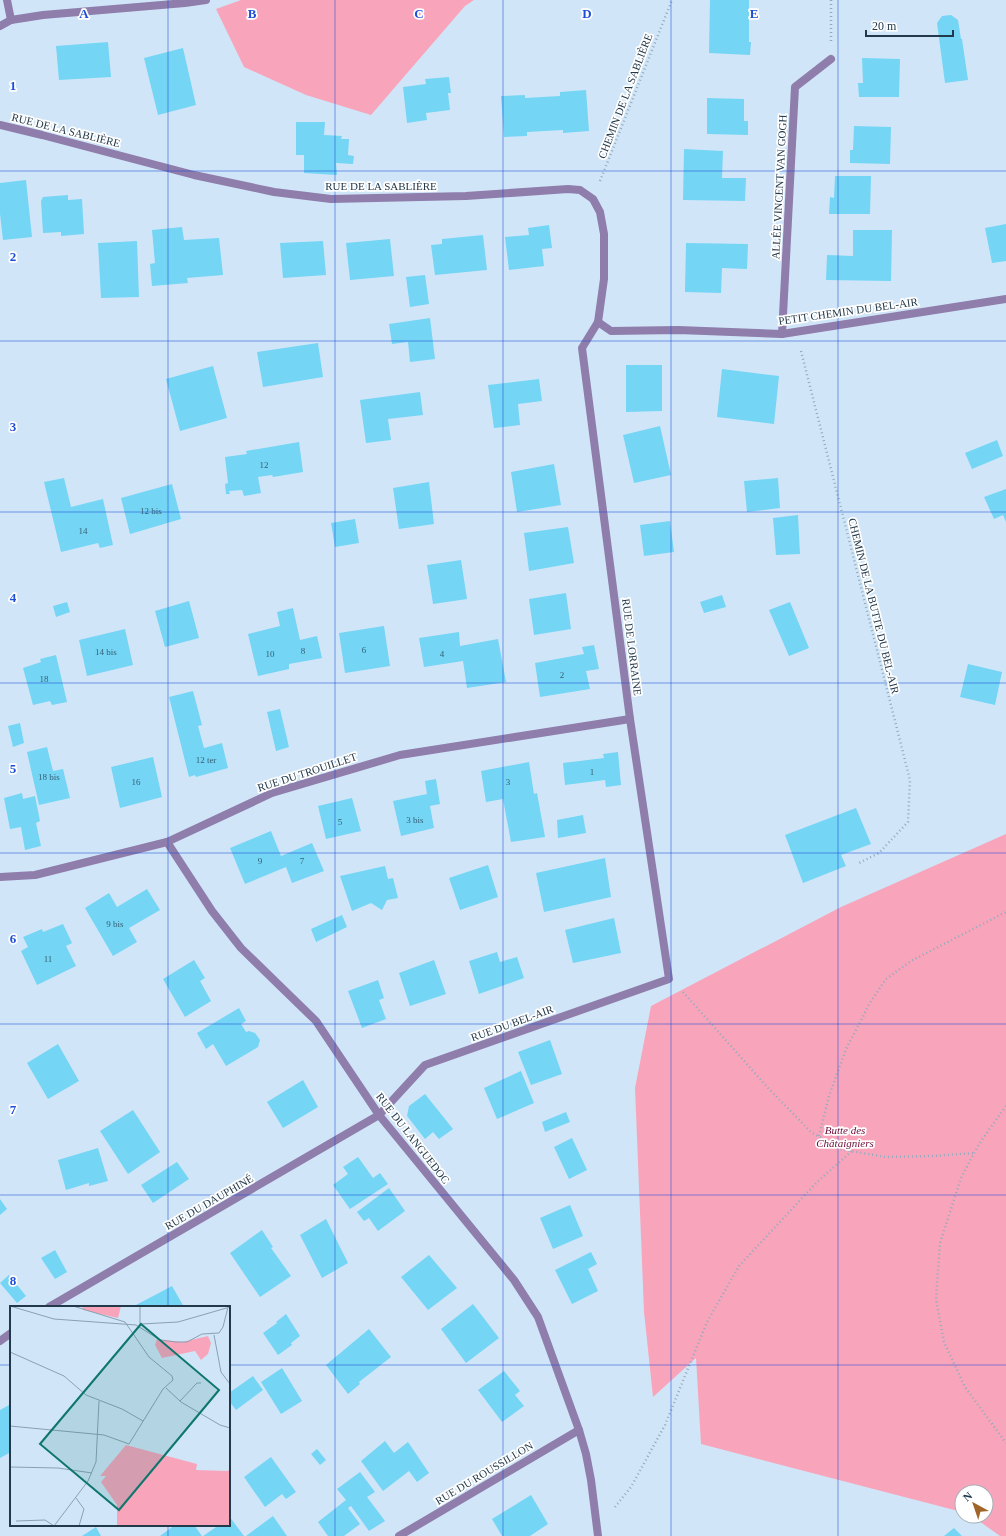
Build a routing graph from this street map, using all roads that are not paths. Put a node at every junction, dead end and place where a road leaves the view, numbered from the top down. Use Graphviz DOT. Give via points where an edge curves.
graph roads {
  1 [pos="7,0"];
  2 [pos="206,0"];
  3 [pos="11,20"];
  4 [pos="0,26"];
  5 [pos="831,59"];
  6 [pos="0,125"];
  7 [pos="1006,299"];
  8 [pos="598,322"];
  9 [pos="782,334"];
  10 [pos="630,718"];
  11 [pos="167,842"];
  12 [pos="0,877"];
  13 [pos="669,979"];
  14 [pos="379,1115"];
  15 [pos="51,1306"];
  16 [pos="10,1334"];
  17 [pos="0,1341"];
  18 [pos="579,1430"];
  19 [pos="598,1534"];
  20 [pos="399,1536"];
  1 -- 3 [label="street"];
  2 -- 3 [label="street"];
  3 -- 4 [label="street"];
  5 -- 9 [label="street, ALLÉE VINCENT VAN GOGH" via="795,87"];
  6 -- 8 [label="street, RUE DE LA SABLIÈRE" via="194,175 296,195 339,199 580,190 593,199 600,212 604,234 604,279"];
  7 -- 9 [label="street, PETIT CHEMIN DU BEL-AIR"];
  8 -- 9 [label="street, PETIT CHEMIN DU BEL-AIR" via="611,331 678,330"];
  8 -- 10 [label="street, RUE DE LORRAINE" via="582,348"];
  10 -- 11 [label="street, RUE DU TROUILLET" via="400,755 272,793"];
  10 -- 13 [label="street, RUE DE LORRAINE"];
  11 -- 12 [label="street, RUE DU TROUILLET" via="35,875"];
  11 -- 14 [label="street, RUE DU LANGUEDOC" via="212,911 241,948 316,1021"];
  13 -- 14 [label="street, RUE DU BEL-AIR" via="425,1065"];
  14 -- 15 [label="street, RUE DU DAUPHINÉ"];
  14 -- 18 [label="street, RUE DU LANGUEDOC" via="514,1280 538,1317"];
  16 -- 17 [label="street"];
  18 -- 19 [label="street, RUE DU LANGUEDOC" via="591,1480"];
  18 -- 20 [label="street, RUE DU ROUSSILLON"];
}
